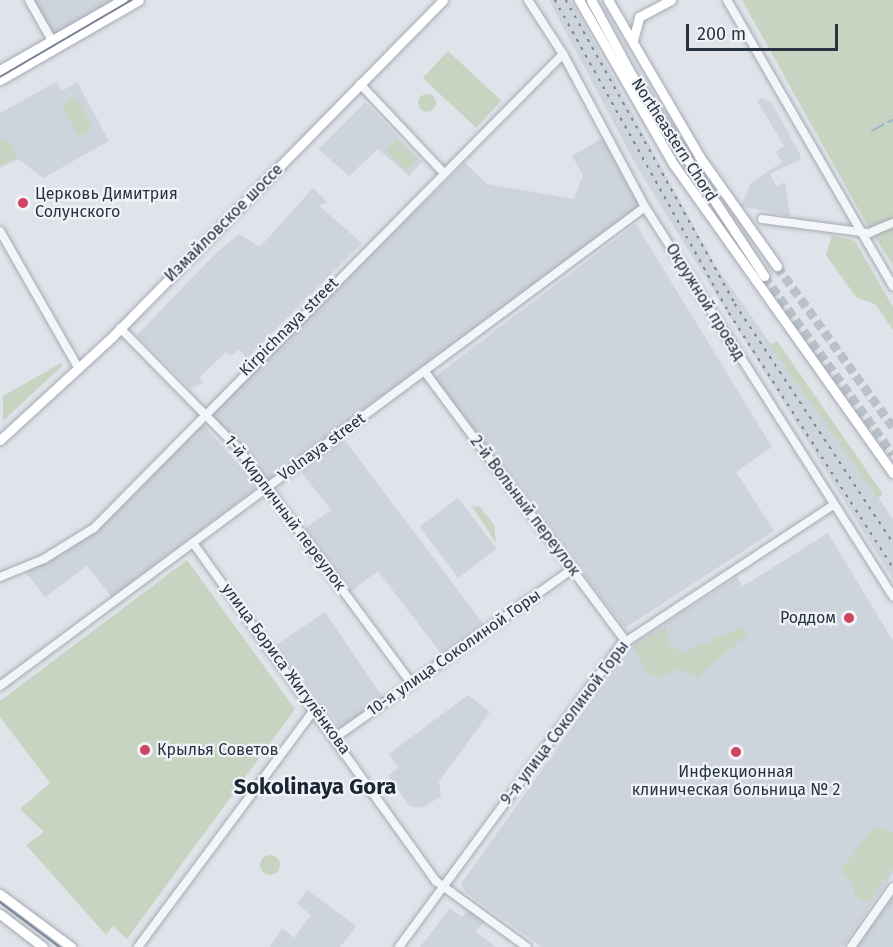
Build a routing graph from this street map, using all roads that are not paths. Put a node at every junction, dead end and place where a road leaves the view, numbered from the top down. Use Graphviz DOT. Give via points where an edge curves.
graph roads {
  1 [pos="29,0"];
  2 [pos="122,0"];
  3 [pos="139,0"];
  4 [pos="443,0"];
  5 [pos="528,0"];
  6 [pos="579,0"];
  7 [pos="591,0"];
  8 [pos="608,0"];
  9 [pos="671,0"];
  10 [pos="727,0"];
  11 [pos="54,44"];
  12 [pos="635,51"];
  13 [pos="563,54"];
  14 [pos="0,70"];
  15 [pos="0,80"];
  16 [pos="360,84"];
  17 [pos="444,173"];
  18 [pos="645,207"];
  19 [pos="762,219"];
  20 [pos="893,223"];
  21 [pos="0,231"];
  22 [pos="862,232"];
  23 [pos="777,266"];
  24 [pos="764,276"];
  25 [pos="893,286"];
  26 [pos="120,328"];
  27 [pos="79,369"];
  28 [pos="424,372"];
  29 [pos="203,412"];
  30 [pos="0,440"];
  31 [pos="893,473"];
  32 [pos="268,487"];
  33 [pos="833,505"];
  34 [pos="193,543"];
  35 [pos="572,569"];
  36 [pos="0,577"];
  37 [pos="893,597"];
  38 [pos="625,640"];
  39 [pos="412,684"];
  40 [pos="0,687"];
  41 [pos="315,709"];
  42 [pos="336,737"];
  43 [pos="444,887"];
  44 [pos="893,887"];
  45 [pos="0,894"];
  46 [pos="0,915"];
  47 [pos="43,947"];
  48 [pos="71,947"];
  49 [pos="138,947"];
  50 [pos="399,947"];
  51 [pos="527,947"];
  52 [pos="851,947"];
  1 -- 11 [label="street"];
  2 -- 11 [label="main road"];
  3 -- 11 [label="main road"];
  4 -- 16 [label="main road, Измайловское шоссе"];
  5 -- 13 [label="street, Окружной проезд"];
  6 -- 31 [label="main road" via="674,165"];
  7 -- 24 [label="main road, Northeastern Chord" via="632,74"];
  8 -- 12 [label="main road, Northeastern Chord"];
  9 -- 12 [label="main road" via="633,24"];
  10 -- 22 [label="street"];
  11 -- 14 [label="main road"];
  11 -- 15 [label="main road"];
  12 -- 23 [label="main road, Northeastern Chord"];
  13 -- 17 [label="street, Kirpichnaya street"];
  13 -- 18 [label="street, Окружной проезд"];
  16 -- 17 [label="street"];
  16 -- 26 [label="main road, Измайловское шоссе"];
  17 -- 29 [label="street, Kirpichnaya street"];
  18 -- 28 [label="street, Volnaya street"];
  18 -- 33 [label="street, Окружной проезд"];
  19 -- 22 [label="street"];
  20 -- 22 [label="street"];
  21 -- 27 [label="street"];
  22 -- 25 [label="street"];
  26 -- 27 [label="main road, Измайловское шоссе"];
  26 -- 29 [label="street, 1-й Кирпичный переулок"];
  27 -- 30 [label="main road, Измайловское шоссе"];
  28 -- 32 [label="street, Volnaya street"];
  28 -- 35 [label="street, 2-й Вольный переулок"];
  29 -- 32 [label="street, 1-й Кирпичный переулок"];
  29 -- 36 [label="street, Kirpichnaya street" via="94,528 44,559"];
  32 -- 34 [label="street, Volnaya street"];
  32 -- 39 [label="street, 1-й Кирпичный переулок"];
  33 -- 37 [label="street, Окружной проезд"];
  33 -- 38 [label="street, 9-я улица Соколиной Горы"];
  34 -- 40 [label="street, Volnaya street"];
  34 -- 41 [label="street, улица Бориса Жигулёнкова"];
  35 -- 38 [label="street, 2-й Вольный переулок"];
  35 -- 39 [label="street, 10-я улица Соколиной Горы"];
  38 -- 43 [label="street, 9-я улица Соколиной Горы"];
  39 -- 42 [label="street, 10-я улица Соколиной Горы"];
  41 -- 42 [label="street, улица Бориса Жигулёнкова"];
  41 -- 49 [label="street"];
  42 -- 43 [label="street, улица Бориса Жигулёнкова"];
  43 -- 50 [label="street, 9-я улица Соколиной Горы"];
  43 -- 51 [label="street, улица Бориса Жигулёнкова"];
  44 -- 52 [label="street"];
  45 -- 48 [label="main road"];
  46 -- 47 [label="main road"];
}
